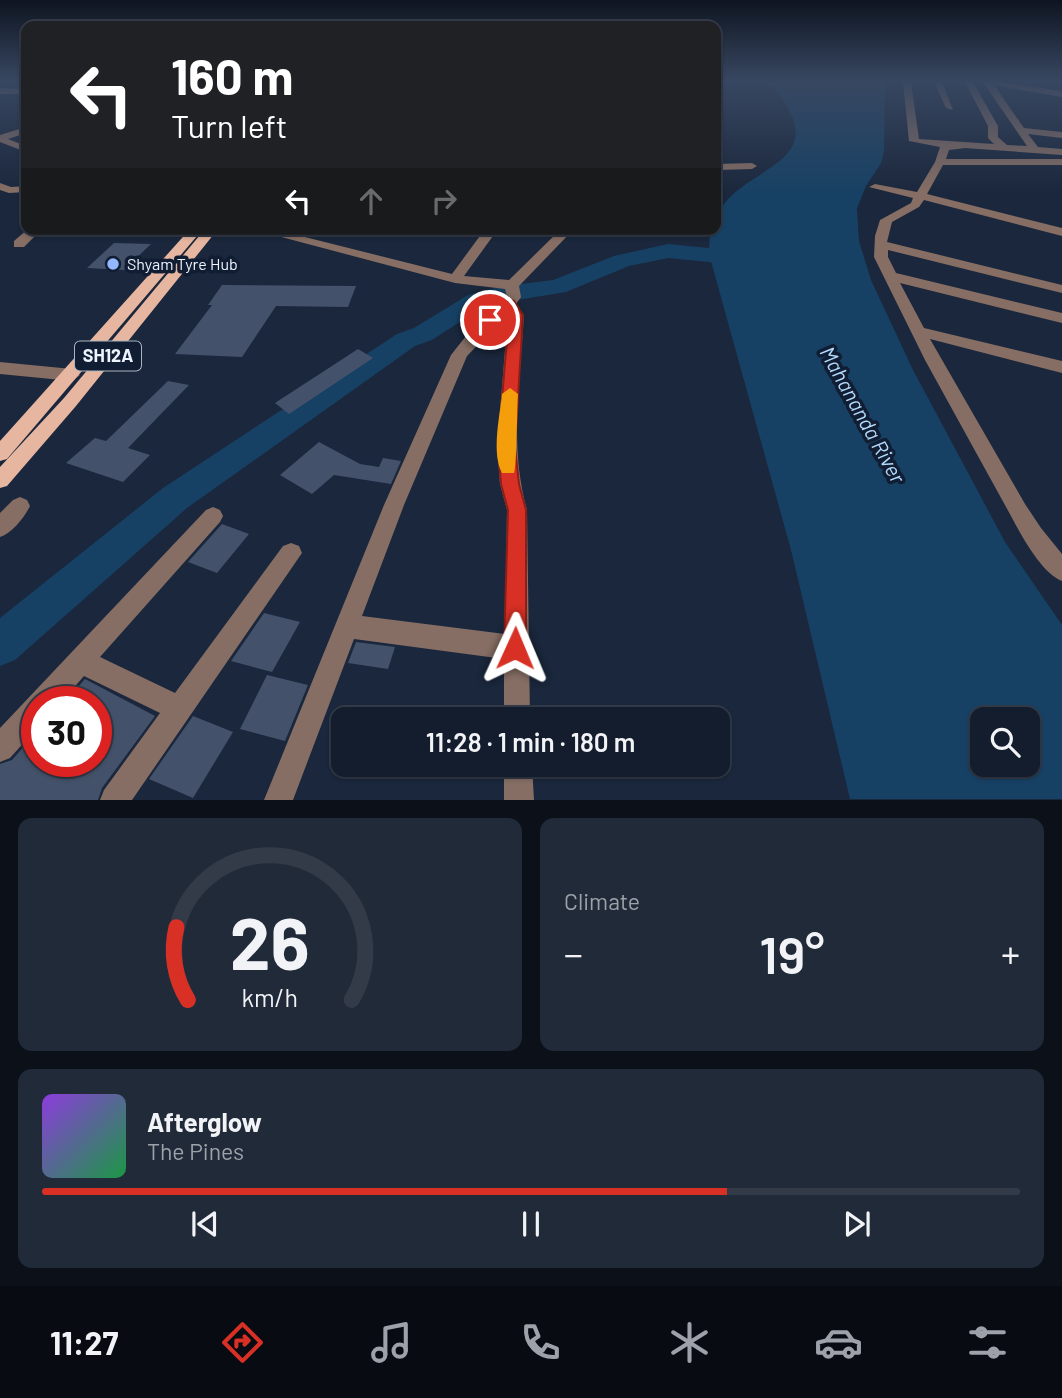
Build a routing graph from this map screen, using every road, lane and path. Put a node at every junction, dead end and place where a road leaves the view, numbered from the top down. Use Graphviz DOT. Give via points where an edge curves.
graph roads {
  1 [pos="911,119"];
  2 [pos="989,119"];
  3 [pos="1012,119"];
  4 [pos="1019,130"];
  5 [pos="21,132"];
  6 [pos="1062,135"];
  7 [pos="0,139"];
  8 [pos="953,145"];
  9 [pos="21,147"];
  10 [pos="1004,148"];
  11 [pos="1034,149"];
  12 [pos="1062,152"];
  13 [pos="940,162"];
  14 [pos="1062,162"];
  15 [pos="752,166"];
  16 [pos="721,167"];
  17 [pos="0,186"];
  18 [pos="875,187"];
  19 [pos="21,189"];
  20 [pos="921,196"];
  21 [pos="1062,232"];
  22 [pos="29,235"];
  23 [pos="193,235"];
  24 [pos="206,235"];
  25 [pos="281,235"];
  26 [pos="488,235"];
  27 [pos="563,235"];
  28 [pos="19,244"];
  29 [pos="881,244"];
  30 [pos="175,264"];
  31 [pos="890,276"];
  32 [pos="455,279"];
  33 [pos="1062,289"];
  34 [pos="512,294"];
  35 [pos="1062,318"];
  36 [pos="918,331"];
  37 [pos="0,368"];
  38 [pos="1062,368"];
  39 [pos="72,375"];
  40 [pos="0,454"];
  41 [pos="0,480"];
  42 [pos="20,506"];
  43 [pos="213,516"];
  44 [pos="0,528"];
  45 [pos="291,553"];
  46 [pos="1062,571"];
  47 [pos="347,626"];
  48 [pos="515,648"];
  49 [pos="81,661"];
  50 [pos="58,686"];
  51 [pos="517,707"];
  52 [pos="180,709"];
  53 [pos="21,725"];
  54 [pos="0,748"];
  55 [pos="518,777"];
  56 [pos="114,800"];
  57 [pos="278,800"];
  58 [pos="519,800"];
  1 -- 8 [label="street" via="914,141"];
  2 -- 10 [label="street" via="993,138"];
  3 -- 4 [label="street"];
  4 -- 6 [label="street"];
  4 -- 11 [label="street"];
  5 -- 7 [label="street"];
  7 -- 9 [label="street"];
  8 -- 10 [label="street"];
  8 -- 13 [label="street" via="942,151"];
  10 -- 11 [label="street"];
  11 -- 12 [label="street"];
  13 -- 14 [label="street"];
  13 -- 20 [label="street"];
  15 -- 16 [label="street"];
  17 -- 19 [label="street"];
  18 -- 20 [label="street"];
  20 -- 21 [label="street"];
  20 -- 29 [label="street" via="908,210 886,220"];
  22 -- 28 [label="street"];
  23 -- 30 [label="main road, SH12A"];
  24 -- 30 [label="main road, SH12A"];
  25 -- 32 [label="street"];
  26 -- 32 [label="street"];
  27 -- 34 [label="street"];
  29 -- 31 [label="street" via="881,257"];
  29 -- 33 [label="street"];
  30 -- 39 [label="main road, SH12A"];
  30 -- 41 [label="main road, SH12A" via="70,402"];
  31 -- 35 [label="street"];
  31 -- 36 [label="street"];
  32 -- 34 [label="street"];
  34 -- 47 [label="street" via="459,355"];
  34 -- 48 [label="street" via="516,315 506,447 517,510"];
  36 -- 38 [label="street"];
  36 -- 46 [label="street" via="1023,518"];
  37 -- 39 [label="street"];
  39 -- 40 [label="main road, SH12A"];
  42 -- 44 [label="street"];
  43 -- 49 [label="street"];
  45 -- 52 [label="street"];
  47 -- 48 [label="street"];
  47 -- 57 [label="street"];
  48 -- 51 [label="street"];
  49 -- 50 [label="street"];
  49 -- 52 [label="street"];
  52 -- 56 [label="street"];
  53 -- 54 [label="street"];
  55 -- 58 [label="street"];
}
